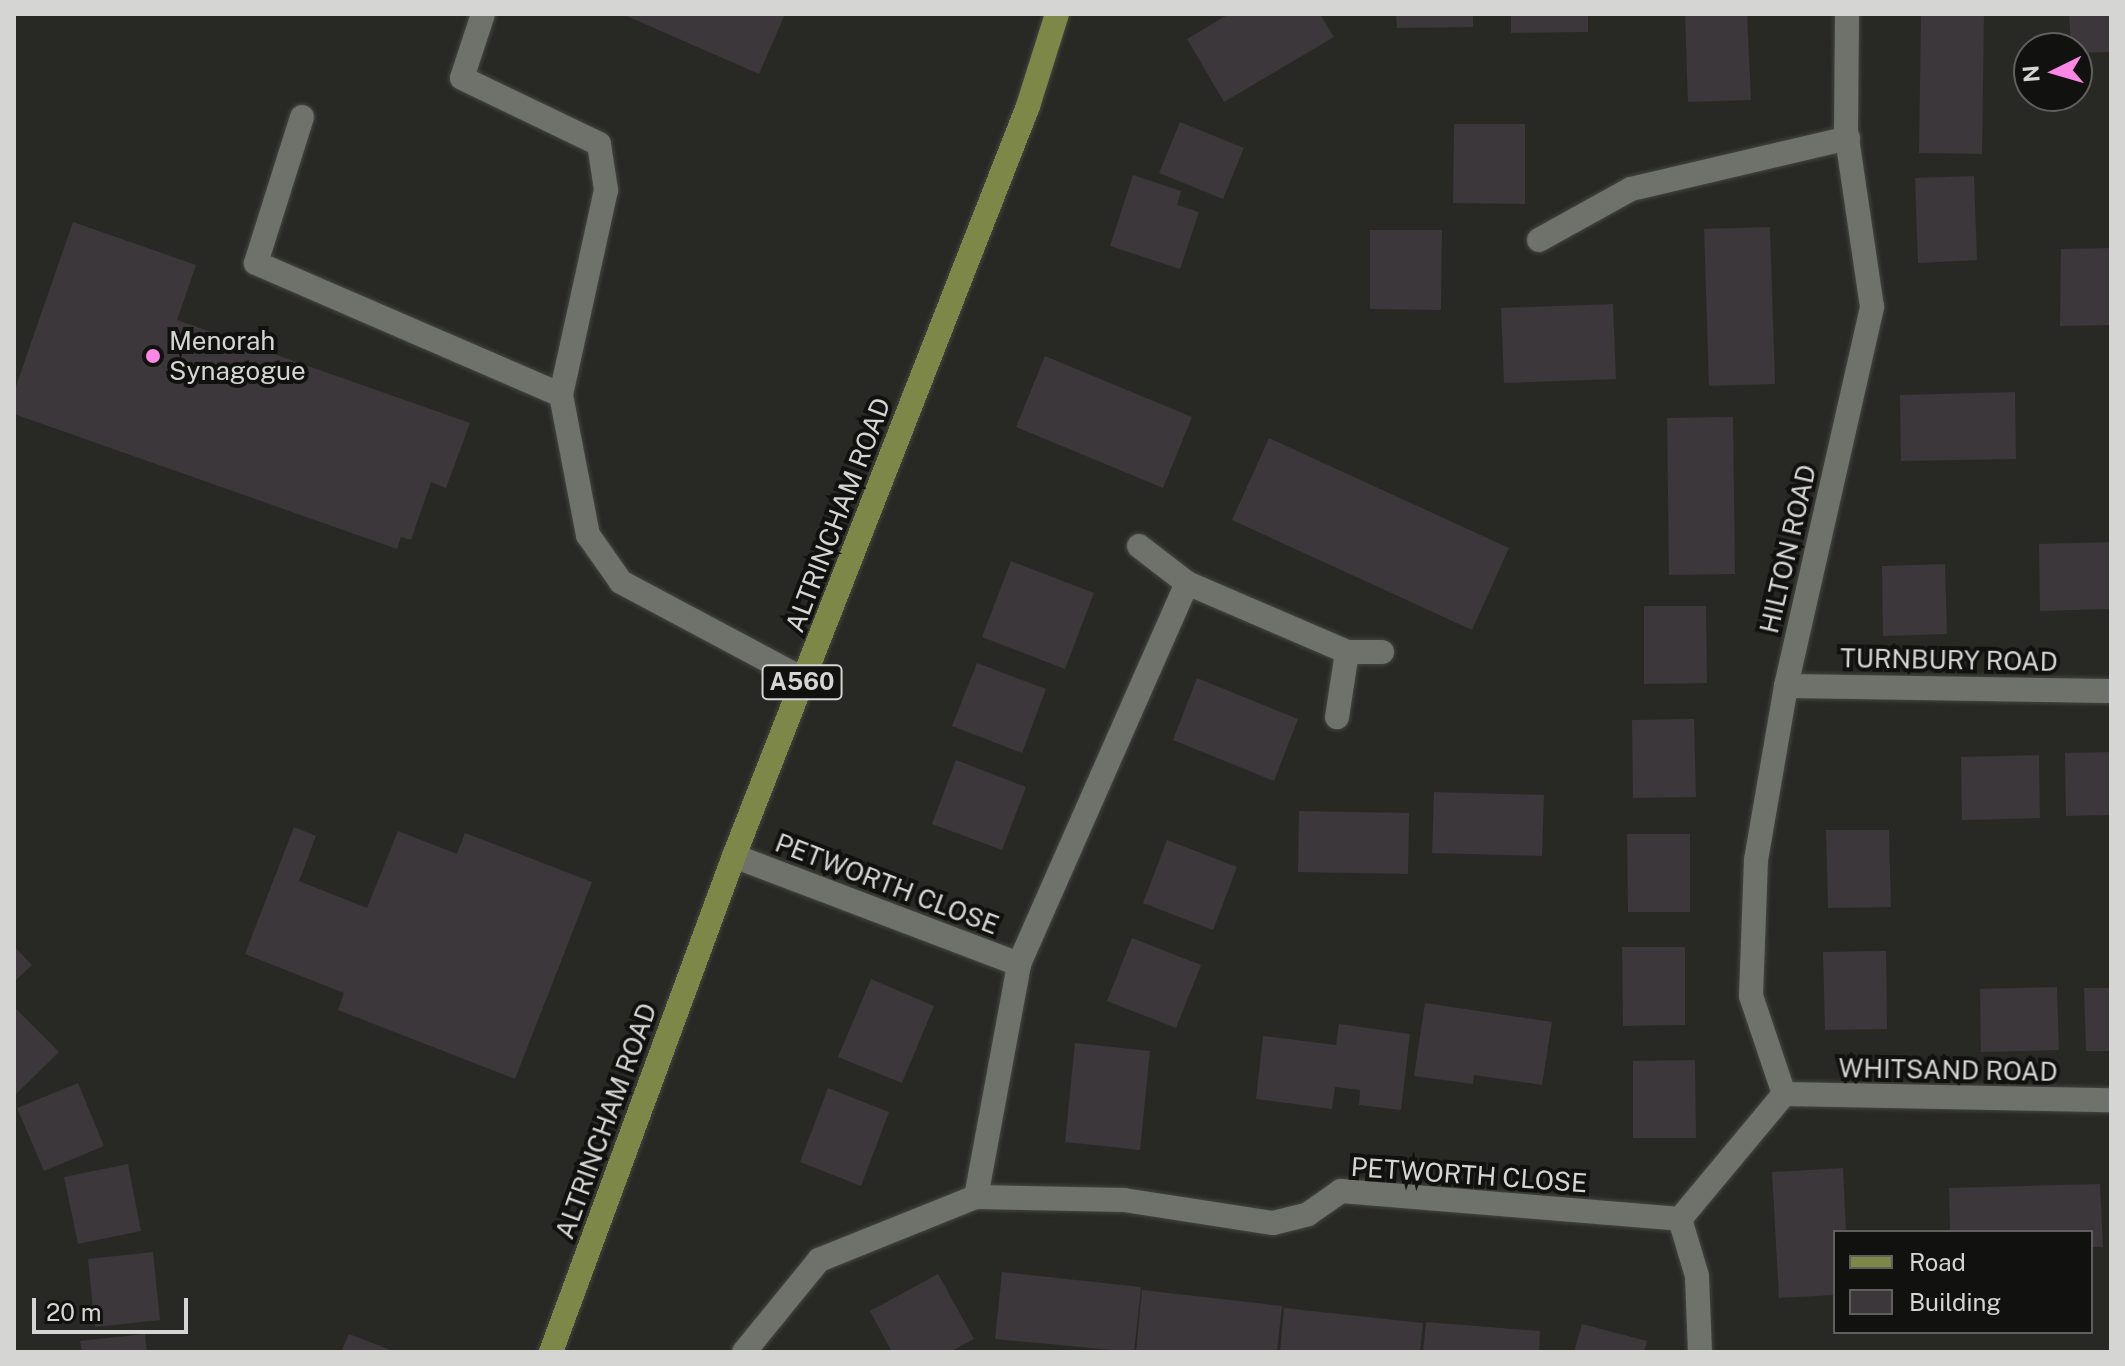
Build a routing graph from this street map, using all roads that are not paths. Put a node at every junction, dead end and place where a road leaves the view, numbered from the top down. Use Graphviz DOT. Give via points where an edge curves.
graph roads {
  1 [pos="483,14"];
  2 [pos="1057,14"];
  3 [pos="1847,14"];
  4 [pos="302,117"];
  5 [pos="1848,138"];
  6 [pos="1539,240"];
  7 [pos="561,395"];
  8 [pos="1139,546"];
  9 [pos="1187,583"];
  10 [pos="1347,652"];
  11 [pos="1382,652"];
  12 [pos="803,679"];
  13 [pos="1786,686"];
  14 [pos="2111,691"];
  15 [pos="1337,717"];
  16 [pos="734,856"];
  17 [pos="1019,964"];
  18 [pos="1784,1094"];
  19 [pos="2111,1100"];
  20 [pos="976,1197"];
  21 [pos="1680,1219"];
  22 [pos="551,1352"];
  23 [pos="744,1352"];
  24 [pos="1700,1352"];
  1 -- 7 [label="street" via="462,78 599,144 606,190"];
  2 -- 12 [label="main road, ALTRINCHAM ROAD / A560" via="1028,106"];
  3 -- 5 [label="street, HILTON ROAD"];
  4 -- 7 [label="street" via="256,263"];
  5 -- 6 [label="street" via="1631,189"];
  5 -- 13 [label="street, HILTON ROAD" via="1872,307"];
  7 -- 12 [label="street" via="588,535 621,582"];
  8 -- 9 [label="street"];
  9 -- 10 [label="street"];
  9 -- 17 [label="street, PETWORTH CLOSE"];
  10 -- 11 [label="street"];
  10 -- 15 [label="street"];
  12 -- 16 [label="main road, ALTRINCHAM ROAD / A560"];
  13 -- 14 [label="street, TURNBURY ROAD"];
  13 -- 18 [label="street, HILTON ROAD" via="1756,860 1751,996"];
  16 -- 17 [label="street, PETWORTH CLOSE"];
  16 -- 22 [label="main road, ALTRINCHAM ROAD / A560"];
  17 -- 20 [label="street, PETWORTH CLOSE"];
  18 -- 19 [label="street, WHITSAND ROAD"];
  18 -- 21 [label="street"];
  20 -- 21 [label="street, PETWORTH CLOSE" via="1124,1200 1273,1223 1308,1214 1341,1191"];
  20 -- 23 [label="street, PETWORTH CLOSE" via="819,1260"];
  21 -- 24 [label="street" via="1697,1276"];
}
